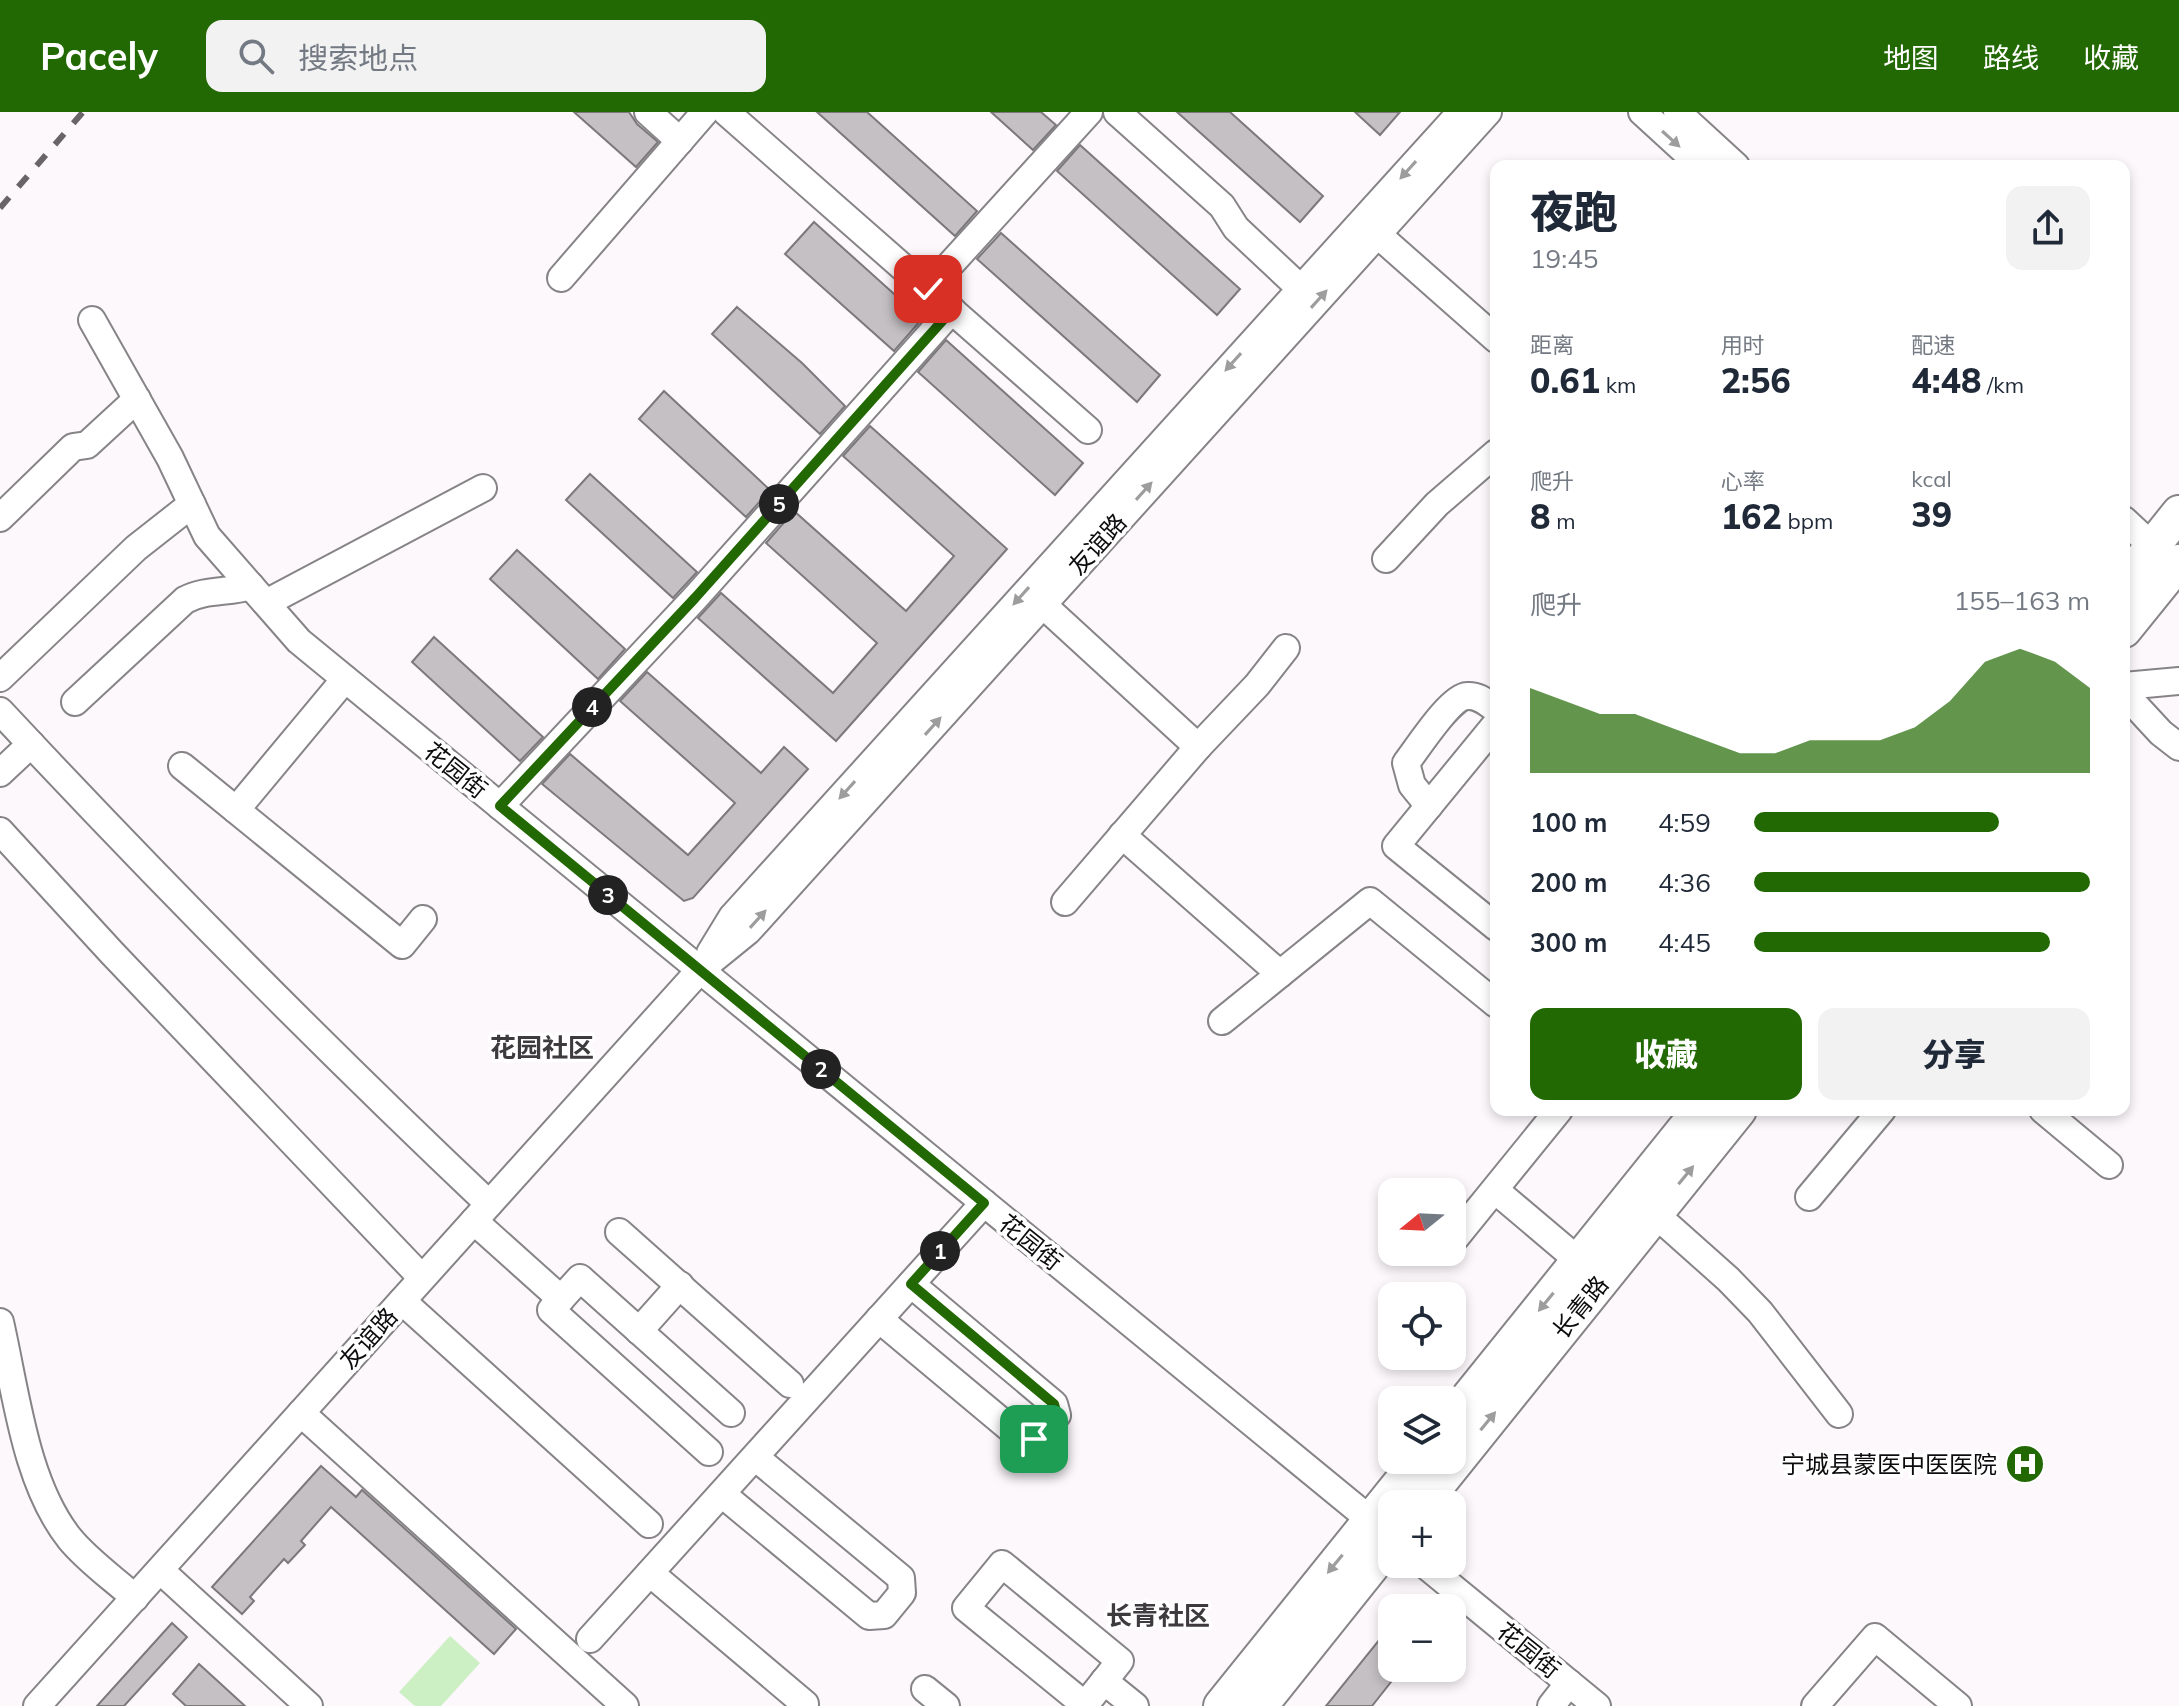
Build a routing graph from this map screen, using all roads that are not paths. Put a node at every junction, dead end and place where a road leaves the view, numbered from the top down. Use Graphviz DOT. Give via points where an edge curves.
graph roads {
  1 [pos="648,112"];
  2 [pos="705,112"];
  3 [pos="1089,112"];
  4 [pos="1117,112"];
  5 [pos="1461,112"];
  6 [pos="1488,112"];
  7 [pos="1642,112"];
  8 [pos="1677,112"];
  9 [pos="743,117"];
  10 [pos="680,141"];
  11 [pos="1694,160"];
  12 [pos="1729,160"];
  13 [pos="1377,234"];
  14 [pos="561,278"];
  15 [pos="1300,288"];
  16 [pos="928,289"];
  17 [pos="952,310"];
  18 [pos="92,320"];
  19 [pos="1490,334"];
  20 [pos="137,399"];
  21 [pos="1088,430"];
  22 [pos="1490,458"];
  23 [pos="483,488"];
  24 [pos="192,504"];
  25 [pos="2179,513"];
  26 [pos="0,518"];
  27 [pos="2130,530"];
  28 [pos="1386,559"];
  29 [pos="2150,565"];
  30 [pos="258,595"];
  31 [pos="1042,604"];
  32 [pos="2130,615"];
  33 [pos="1286,648"];
  34 [pos="0,678"];
  35 [pos="345,679"];
  36 [pos="2179,681"];
  37 [pos="2130,685"];
  38 [pos="2130,699"];
  39 [pos="75,702"];
  40 [pos="0,711"];
  41 [pos="1490,716"];
  42 [pos="1490,730"];
  43 [pos="31,744"];
  44 [pos="1198,747"];
  45 [pos="2179,747"];
  46 [pos="182,766"];
  47 [pos="0,773"];
  48 [pos="500,806"];
  49 [pos="1429,806"];
  50 [pos="236,810"];
  51 [pos="0,831"];
  52 [pos="1122,835"];
  53 [pos="1065,902"];
  54 [pos="423,919"];
  55 [pos="1490,922"];
  56 [pos="700,970"];
  57 [pos="1280,974"];
  58 [pos="1490,999"];
  59 [pos="1222,1021"];
  60 [pos="1554,1116"];
  61 [pos="1695,1116"];
  62 [pos="1734,1116"];
  63 [pos="1877,1116"];
  64 [pos="2050,1116"];
  65 [pos="2109,1165"];
  66 [pos="1495,1190"];
  67 [pos="1809,1197"];
  68 [pos="984,1203"];
  69 [pos="482,1213"];
  70 [pos="1655,1214"];
  71 [pos="1466,1225"];
  72 [pos="619,1232"];
  73 [pos="1579,1261"];
  74 [pos="422,1278"];
  75 [pos="911,1284"];
  76 [pos="680,1285"];
  77 [pos="561,1299"];
  78 [pos="402,1301"];
  79 [pos="879,1319"];
  80 [pos="0,1322"];
  81 [pos="639,1331"];
  82 [pos="790,1384"];
  83 [pos="1466,1401"];
  84 [pos="301,1413"];
  85 [pos="731,1413"];
  86 [pos="1839,1414"];
  87 [pos="709,1452"];
  88 [pos="755,1457"];
  89 [pos="1433,1490"];
  90 [pos="722,1494"];
  91 [pos="649,1524"];
  92 [pos="1378,1527"];
  93 [pos="1378,1540"];
  94 [pos="1378,1543"];
  95 [pos="160,1570"];
  96 [pos="650,1573"];
  97 [pos="1441,1578"];
  98 [pos="135,1598"];
  99 [pos="590,1639"];
  100 [pos="1104,1681"];
  101 [pos="1569,1683"];
  102 [pos="925,1689"];
  103 [pos="805,1704"];
  104 [pos="37,1706"];
  105 [pos="309,1706"];
  106 [pos="625,1706"];
  107 [pos="946,1706"];
  108 [pos="1135,1706"];
  109 [pos="1221,1706"];
  110 [pos="1260,1706"];
  111 [pos="1551,1706"];
  112 [pos="1597,1706"];
  113 [pos="1815,1706"];
  114 [pos="1958,1706"];
  1 -- 10 [label="street"];
  2 -- 10 [label="street"];
  3 -- 16 [label="street"];
  4 -- 15 [label="street" via="1222,206 1236,228"];
  5 -- 15 [label="street, 友谊路, one-way"];
  6 -- 13 [label="street, 友谊路"];
  7 -- 11 [label="street, one-way"];
  8 -- 12 [label="street"];
  9 -- 16 [label="street"];
  10 -- 14 [label="street"];
  13 -- 19 [label="street"];
  31 -- 13 [label="street, 友谊路, one-way"];
  15 -- 56 [label="street, 友谊路, one-way" via="732,917"];
  16 -- 17 [label="street"];
  17 -- 21 [label="street"];
  17 -- 48 [label="street" via="695,598"];
  18 -- 20 [label="street, 花园街"];
  20 -- 24 [label="street, 花园街"];
  20 -- 26 [label="street" via="87,445 73,447"];
  22 -- 28 [label="street"];
  23 -- 30 [label="street"];
  24 -- 30 [label="street, 花园街" via="207,536"];
  24 -- 34 [label="street" via="136,548"];
  25 -- 29 [label="main road"];
  27 -- 29 [label="street"];
  29 -- 32 [label="main road"];
  30 -- 35 [label="street, 花园街" via="299,641"];
  30 -- 39 [label="street" via="202,593 185,600"];
  31 -- 44 [label="street"];
  56 -- 31 [label="street, 友谊路, one-way" via="748,931"];
  33 -- 44 [label="street"];
  35 -- 48 [label="street, 花园街"];
  35 -- 50 [label="street"];
  36 -- 37 [label="street"];
  38 -- 45 [label="street"];
  40 -- 43 [label="street"];
  41 -- 49 [label="street" via="1479,697 1455,701 1406,763 1412,785"];
  42 -- 49 [label="street"];
  43 -- 47 [label="street"];
  43 -- 69 [label="street"];
  44 -- 52 [label="street"];
  46 -- 50 [label="street"];
  48 -- 56 [label="street, 花园街"];
  49 -- 55 [label="street" via="1396,846"];
  50 -- 54 [label="street" via="402,945"];
  51 -- 74 [label="street"];
  52 -- 53 [label="street"];
  52 -- 57 [label="street"];
  56 -- 68 [label="street, 花园街"];
  56 -- 69 [label="street, 友谊路"];
  57 -- 58 [label="street" via="1370,901"];
  57 -- 59 [label="street"];
  60 -- 66 [label="street"];
  61 -- 73 [label="main road, 长青路"];
  70 -- 62 [label="main road, 长青路, one-way"];
  63 -- 67 [label="street"];
  64 -- 65 [label="street"];
  66 -- 71 [label="street"];
  66 -- 73 [label="street"];
  68 -- 75 [label="street"];
  68 -- 92 [label="street, 花园街"];
  69 -- 74 [label="street, 友谊路"];
  69 -- 77 [label="street"];
  70 -- 86 [label="street" via="1760,1312"];
  89 -- 70 [label="main road, 长青路, one-way"];
  72 -- 76 [label="street"];
  73 -- 83 [label="main road, 长青路, one-way"];
  74 -- 78 [label="street, 友谊路"];
  75 -- 79 [label="street"];
  75 -- 79 [label="street" via="1054,1404 1057,1415 1034,1439 1025,1441"];
  76 -- 81 [label="street"];
  76 -- 82 [label="street"];
  77 -- 81 [label="street" via="580,1278"];
  77 -- 87 [label="street" via="551,1310"];
  78 -- 84 [label="street, 友谊路"];
  78 -- 91 [label="street"];
  79 -- 88 [label="street"];
  80 -- 98 [label="street" via="32,1467 50,1510 73,1542"];
  81 -- 85 [label="street"];
  84 -- 95 [label="street, 友谊路"];
  84 -- 106 [label="street"];
  88 -- 90 [label="street"];
  88 -- 90 [label="street" via="901,1578 902,1593 884,1615 869,1616"];
  90 -- 96 [label="street"];
  93 -- 109 [label="main road, one-way"];
  94 -- 110 [label="main road"];
  95 -- 98 [label="street, 友谊路"];
  95 -- 105 [label="street"];
  96 -- 99 [label="street"];
  96 -- 103 [label="street"];
  97 -- 101 [label="street, 花园街"];
  98 -- 104 [label="street, 友谊路"];
  100 -- 100 [label="street" via="1120,1661 1002,1564 966,1608 1085,1705"];
  100 -- 108 [label="street"];
  101 -- 111 [label="street"];
  101 -- 112 [label="street, 花园街"];
  102 -- 107 [label="street"];
  113 -- 114 [label="street" via="1875,1637"];
}
